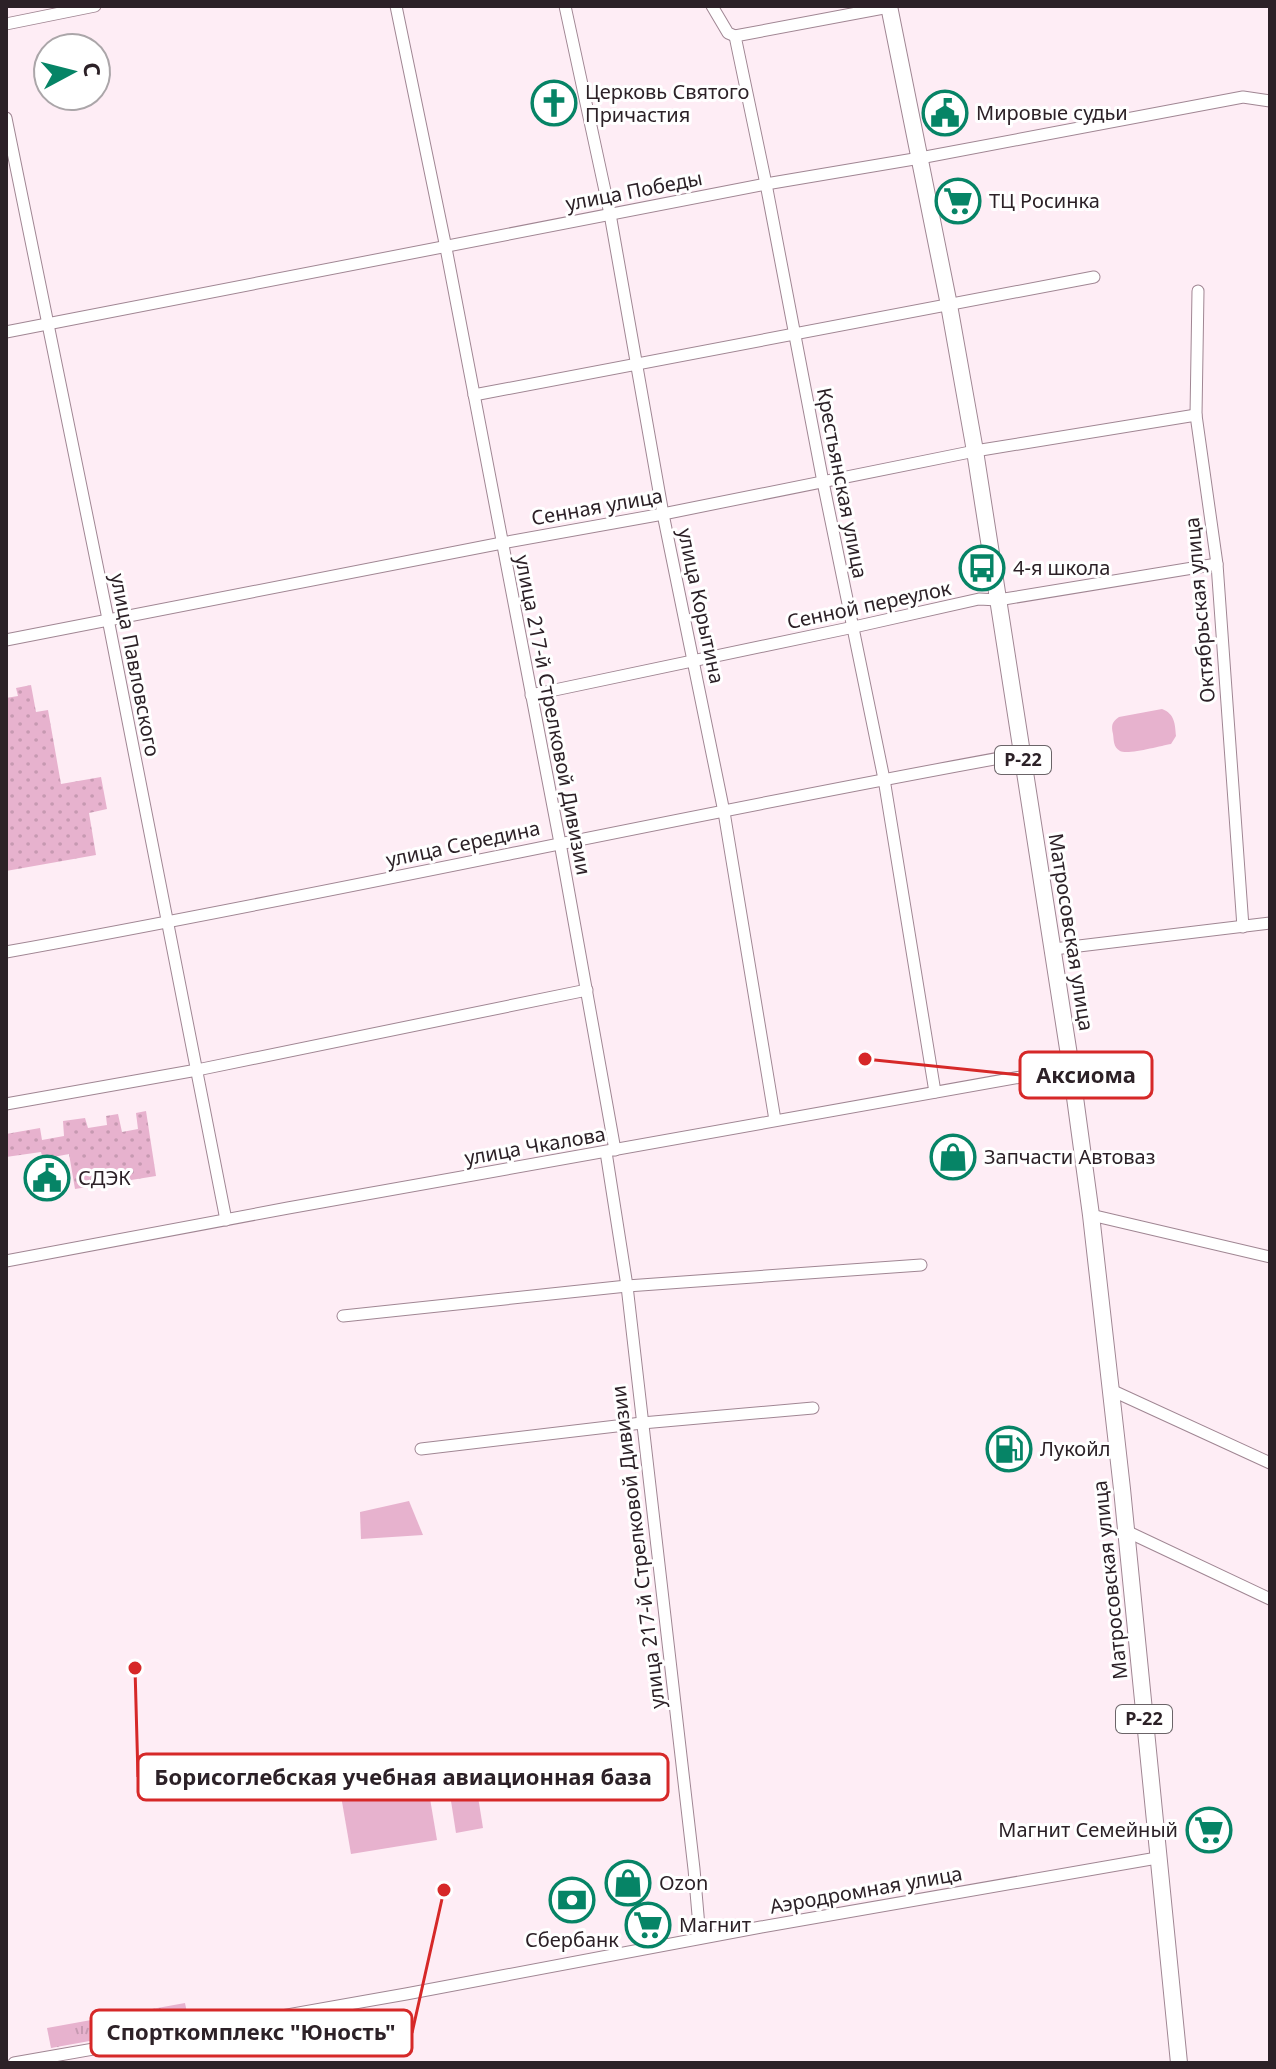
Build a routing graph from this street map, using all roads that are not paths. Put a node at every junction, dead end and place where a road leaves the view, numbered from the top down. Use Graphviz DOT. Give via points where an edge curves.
graph roads {
  1 [pos="95,6"];
  2 [pos="396,6"];
  3 [pos="565,6"];
  4 [pos="712,6"];
  5 [pos="889,6"];
  6 [pos="6,24"];
  7 [pos="735,36"];
  8 [pos="1270,101"];
  9 [pos="6,118"];
  10 [pos="920,158"];
  11 [pos="766,184"];
  12 [pos="610,214"];
  13 [pos="446,248"];
  14 [pos="1094,277"];
  15 [pos="1198,291"];
  16 [pos="949,305"];
  17 [pos="48,324"];
  18 [pos="6,332"];
  19 [pos="794,333"];
  20 [pos="638,365"];
  21 [pos="474,395"];
  22 [pos="1196,415"];
  23 [pos="975,451"];
  24 [pos="823,482"];
  25 [pos="663,514"];
  26 [pos="502,543"];
  27 [pos="1217,564"];
  28 [pos="998,600"];
  29 [pos="108,619"];
  30 [pos="854,627"];
  31 [pos="6,640"];
  32 [pos="694,661"];
  33 [pos="531,695"];
  34 [pos="1022,754"];
  35 [pos="884,779"];
  36 [pos="724,812"];
  37 [pos="560,843"];
  38 [pos="167,923"];
  39 [pos="1270,923"];
  40 [pos="1243,927"];
  41 [pos="1054,949"];
  42 [pos="6,952"];
  43 [pos="587,990"];
  44 [pos="1071,1068"];
  45 [pos="197,1070"];
  46 [pos="935,1092"];
  47 [pos="6,1104"];
  48 [pos="775,1120"];
  49 [pos="611,1151"];
  50 [pos="1091,1215"];
  51 [pos="226,1220"];
  52 [pos="1270,1257"];
  53 [pos="6,1261"];
  54 [pos="921,1265"];
  55 [pos="627,1286"];
  56 [pos="343,1316"];
  57 [pos="1111,1390"];
  58 [pos="813,1408"];
  59 [pos="642,1423"];
  60 [pos="421,1449"];
  61 [pos="1270,1463"];
  62 [pos="1126,1531"];
  63 [pos="1270,1599"];
  64 [pos="1157,1858"];
  65 [pos="700,1938"];
  66 [pos="14,2063"];
  67 [pos="1179,2063"];
  1 -- 6 [label="street"];
  2 -- 13 [label="street, улица 217-й Стрелковой Дивизии"];
  3 -- 12 [label="street, улица Корытина"];
  4 -- 7 [label="street"];
  5 -- 7 [label="street"];
  5 -- 10 [label="highway, Матросовская улица / Р-22"];
  7 -- 11 [label="street, Крестьянская улица"];
  8 -- 10 [label="street, улица Победы" via="1243,97"];
  9 -- 17 [label="street, улица Павловского"];
  10 -- 11 [label="street, улица Победы"];
  10 -- 16 [label="highway, Матросовская улица / Р-22"];
  11 -- 12 [label="street, улица Победы"];
  11 -- 19 [label="street, Крестьянская улица"];
  12 -- 13 [label="street, улица Победы"];
  12 -- 20 [label="street, улица Корытина"];
  13 -- 17 [label="street, улица Победы"];
  13 -- 21 [label="street, улица 217-й Стрелковой Дивизии"];
  14 -- 16 [label="street"];
  15 -- 22 [label="street, Октябрьская улица"];
  16 -- 19 [label="street"];
  16 -- 23 [label="highway, Матросовская улица / Р-22"];
  17 -- 18 [label="street, улица Победы"];
  17 -- 29 [label="street, улица Павловского"];
  19 -- 20 [label="street"];
  19 -- 24 [label="street, Крестьянская улица"];
  20 -- 21 [label="street"];
  20 -- 25 [label="street, улица Корытина"];
  21 -- 26 [label="street, улица 217-й Стрелковой Дивизии"];
  22 -- 23 [label="street, Сенная улица"];
  22 -- 27 [label="street, Октябрьская улица"];
  23 -- 24 [label="street, Сенная улица"];
  23 -- 28 [label="highway, Матросовская улица / Р-22"];
  24 -- 25 [label="street, Сенная улица"];
  24 -- 30 [label="street, Крестьянская улица"];
  25 -- 26 [label="street, Сенная улица"];
  25 -- 32 [label="street, улица Корытина"];
  26 -- 29 [label="street, Сенная улица"];
  26 -- 33 [label="street, улица 217-й Стрелковой Дивизии"];
  27 -- 28 [label="street, Сенной переулок"];
  27 -- 40 [label="street, Октябрьская улица"];
  28 -- 30 [label="street, Сенной переулок" via="979,599"];
  28 -- 34 [label="highway, Матросовская улица / Р-22"];
  29 -- 31 [label="street, Сенная улица"];
  29 -- 38 [label="street, улица Павловского"];
  30 -- 32 [label="street, Сенной переулок"];
  30 -- 35 [label="street, Крестьянская улица"];
  32 -- 33 [label="street, Сенной переулок"];
  32 -- 36 [label="street, улица Корытина"];
  33 -- 37 [label="street, улица 217-й Стрелковой Дивизии"];
  34 -- 35 [label="street, улица Середина"];
  34 -- 41 [label="highway, Матросовская улица / Р-22"];
  35 -- 36 [label="street, улица Середина"];
  35 -- 46 [label="street, Крестьянская улица"];
  36 -- 37 [label="street, улица Середина"];
  36 -- 48 [label="street, улица Корытина"];
  37 -- 38 [label="street, улица Середина"];
  37 -- 43 [label="street, улица 217-й Стрелковой Дивизии"];
  38 -- 42 [label="street, улица Середина"];
  38 -- 45 [label="street, улица Павловского"];
  39 -- 40 [label="street"];
  40 -- 41 [label="street"];
  41 -- 44 [label="highway, Матросовская улица / Р-22"];
  43 -- 45 [label="street"];
  43 -- 49 [label="street, улица 217-й Стрелковой Дивизии"];
  44 -- 46 [label="street, улица Чкалова"];
  44 -- 50 [label="highway, Матросовская улица / Р-22"];
  45 -- 47 [label="street"];
  45 -- 51 [label="street, улица Павловского"];
  46 -- 48 [label="street, улица Чкалова"];
  48 -- 49 [label="street, улица Чкалова"];
  49 -- 51 [label="street, улица Чкалова"];
  49 -- 55 [label="street, улица 217-й Стрелковой Дивизии"];
  50 -- 52 [label="street"];
  50 -- 57 [label="highway, Матросовская улица / Р-22"];
  51 -- 53 [label="street, улица Чкалова"];
  54 -- 55 [label="street"];
  55 -- 56 [label="street"];
  55 -- 59 [label="street, улица 217-й Стрелковой Дивизии"];
  57 -- 61 [label="street"];
  57 -- 62 [label="highway, Матросовская улица / Р-22"];
  58 -- 59 [label="street"];
  59 -- 60 [label="street"];
  59 -- 65 [label="street, улица 217-й Стрелковой Дивизии"];
  62 -- 63 [label="street"];
  62 -- 64 [label="highway, Матросовская улица / Р-22"];
  64 -- 65 [label="street, Аэродромная улица"];
  64 -- 67 [label="highway, Матросовская улица / Р-22"];
  65 -- 66 [label="street, Аэродромная улица"];
}
